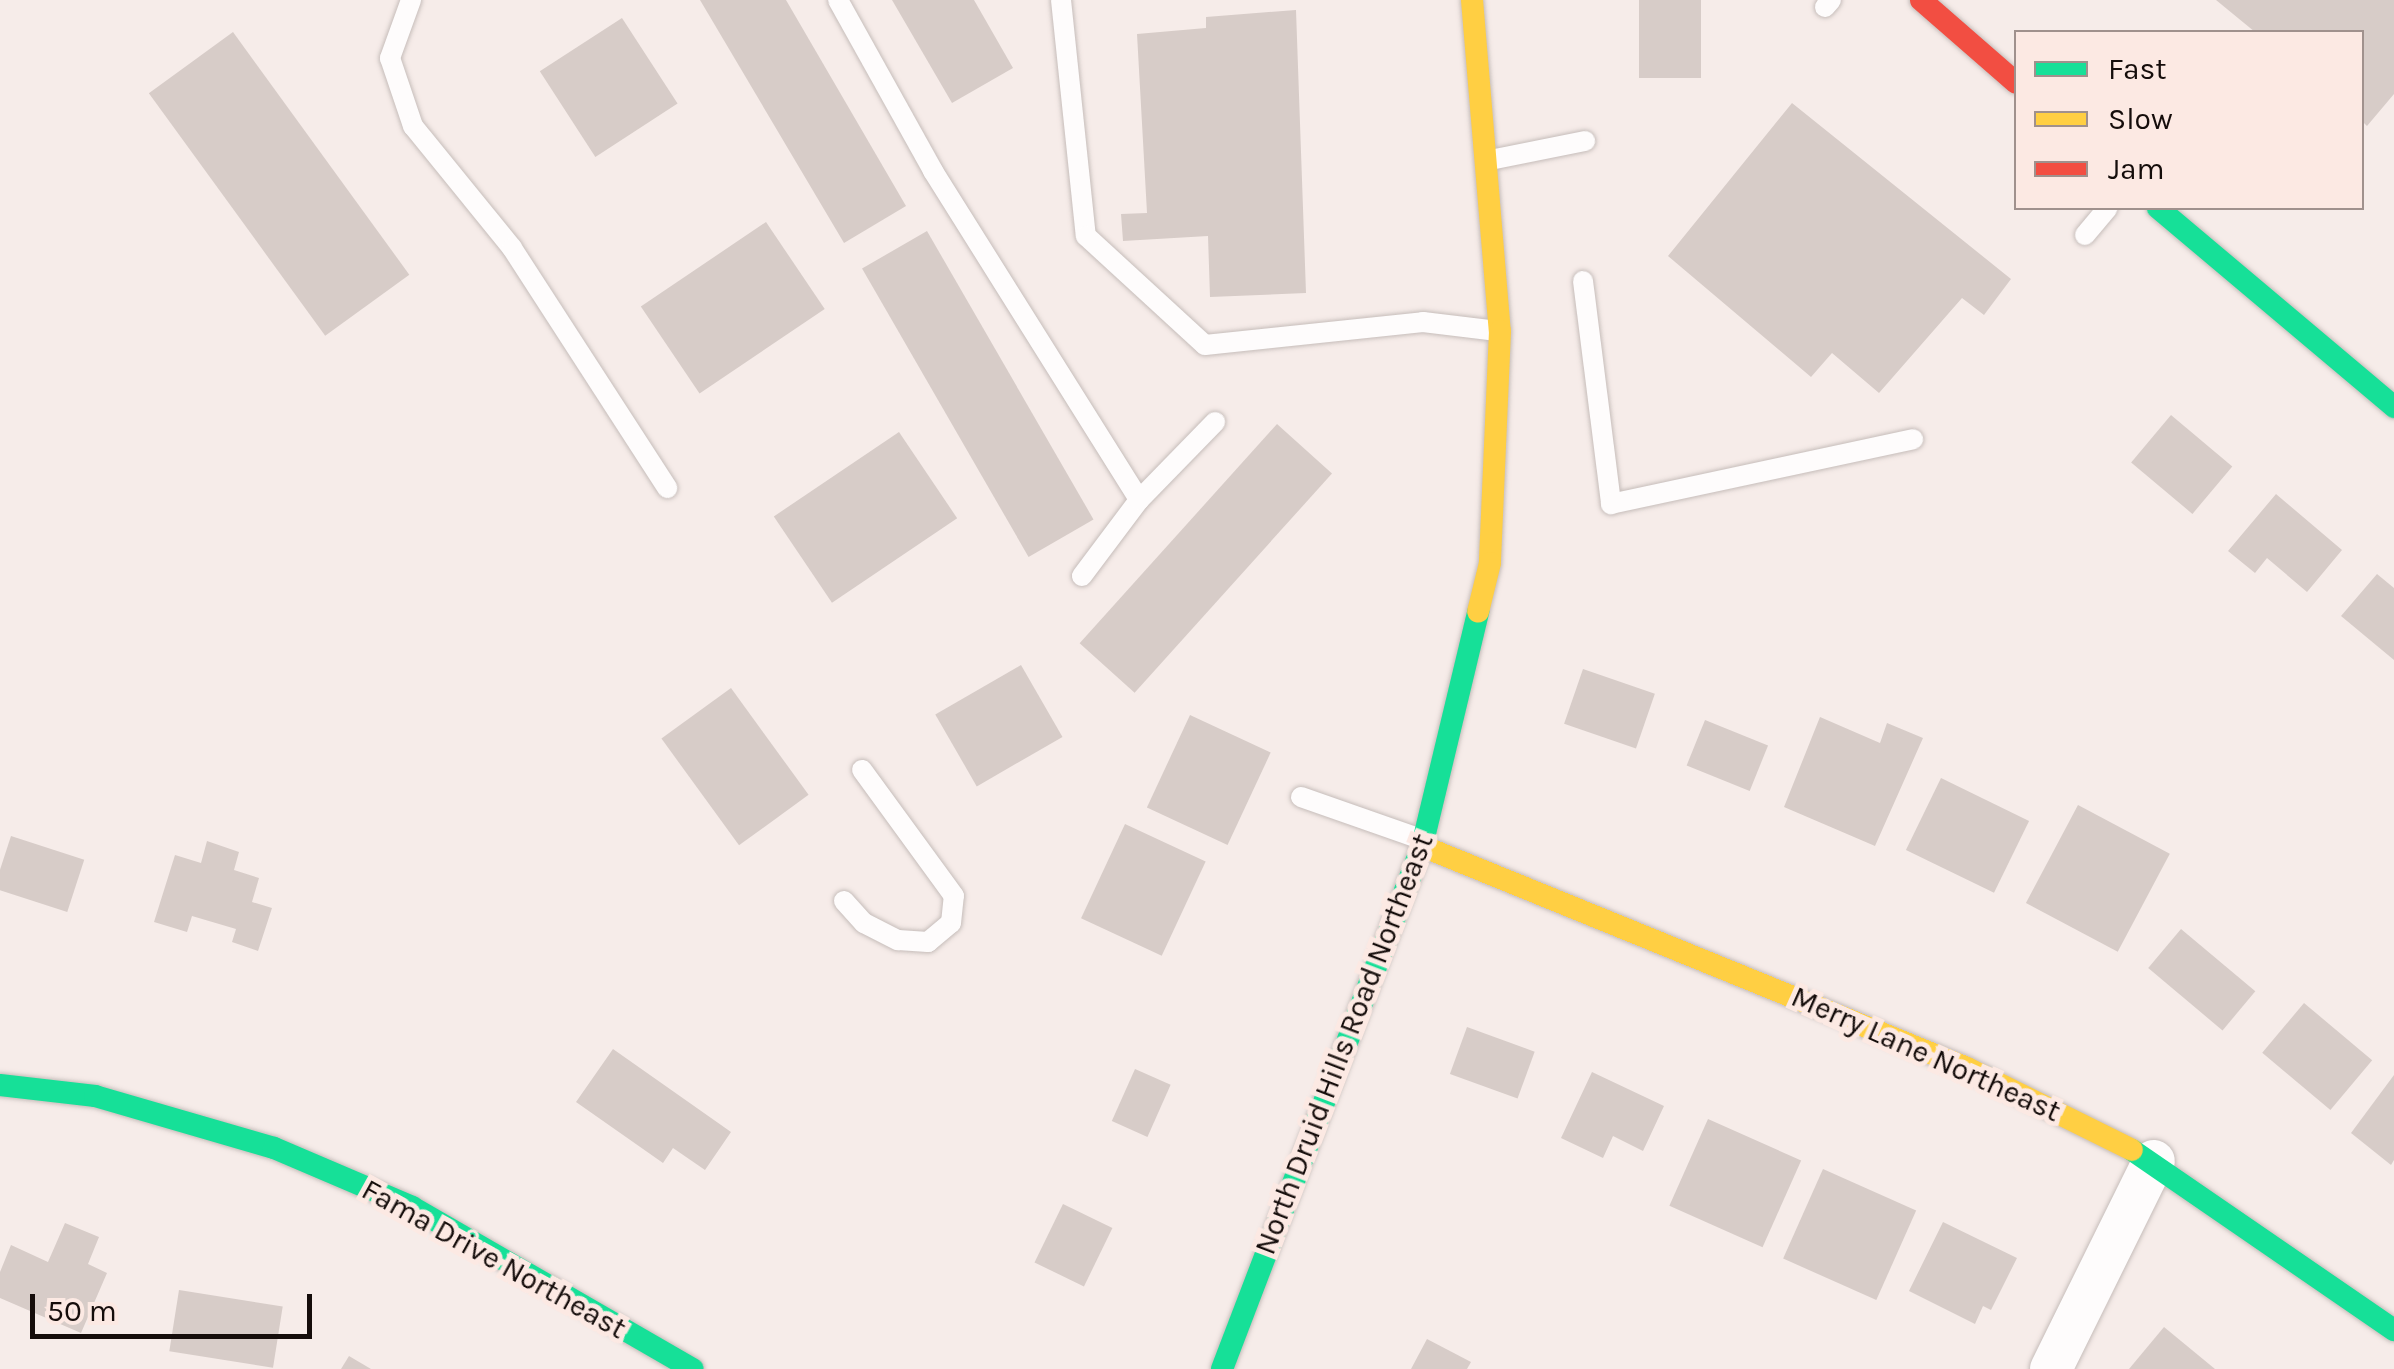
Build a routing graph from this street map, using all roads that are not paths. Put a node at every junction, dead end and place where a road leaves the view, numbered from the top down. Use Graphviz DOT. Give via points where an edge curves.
graph roads {
  1 [pos="411,0"];
  2 [pos="838,0"];
  3 [pos="1061,0"];
  4 [pos="1472,0"];
  5 [pos="1921,0"];
  6 [pos="2014,81"];
  7 [pos="1585,141"];
  8 [pos="1488,160"];
  9 [pos="2106,210"];
  10 [pos="2160,210"];
  11 [pos="2085,235"];
  12 [pos="1583,280"];
  13 [pos="1500,331"];
  14 [pos="2394,406"];
  15 [pos="1214,422"];
  16 [pos="1912,439"];
  17 [pos="667,488"];
  18 [pos="1139,500"];
  19 [pos="1082,576"];
  20 [pos="862,770"];
  21 [pos="1301,797"];
  22 [pos="1422,843"];
  23 [pos="844,901"];
  24 [pos="0,1085"];
  25 [pos="2154,1162"];
  26 [pos="2394,1330"];
  27 [pos="693,1369"];
  28 [pos="1222,1369"];
  29 [pos="2051,1369"];
  1 -- 17 [label="lane" via="390,58 413,126 512,248"];
  2 -- 18 [label="lane" via="933,171"];
  3 -- 13 [label="lane" via="1086,236 1205,346 1423,322"];
  4 -- 8 [label="main road, North Druid Hills Road Northeast"];
  5 -- 6 [label="main road"];
  7 -- 8 [label="lane"];
  8 -- 13 [label="main road, North Druid Hills Road Northeast"];
  9 -- 11 [label="lane"];
  10 -- 14 [label="main road"];
  12 -- 16 [label="lane" via="1611,504"];
  13 -- 22 [label="main road, North Druid Hills Road Northeast" via="1490,563"];
  15 -- 18 [label="lane"];
  18 -- 19 [label="lane"];
  20 -- 23 [label="lane" via="954,896 951,923 928,942 898,940 864,923"];
  21 -- 22 [label="lane"];
  22 -- 25 [label="main road, Merry Lane Northeast" via="1798,994 1967,1068"];
  22 -- 28 [label="main road, North Druid Hills Road Northeast"];
  24 -- 27 [label="main road, Fama Drive Northeast" via="96,1096 274,1148 412,1207"];
  25 -- 26 [label="main road, Merry Lane Northeast"];
  25 -- 29 [label="street"];
}
